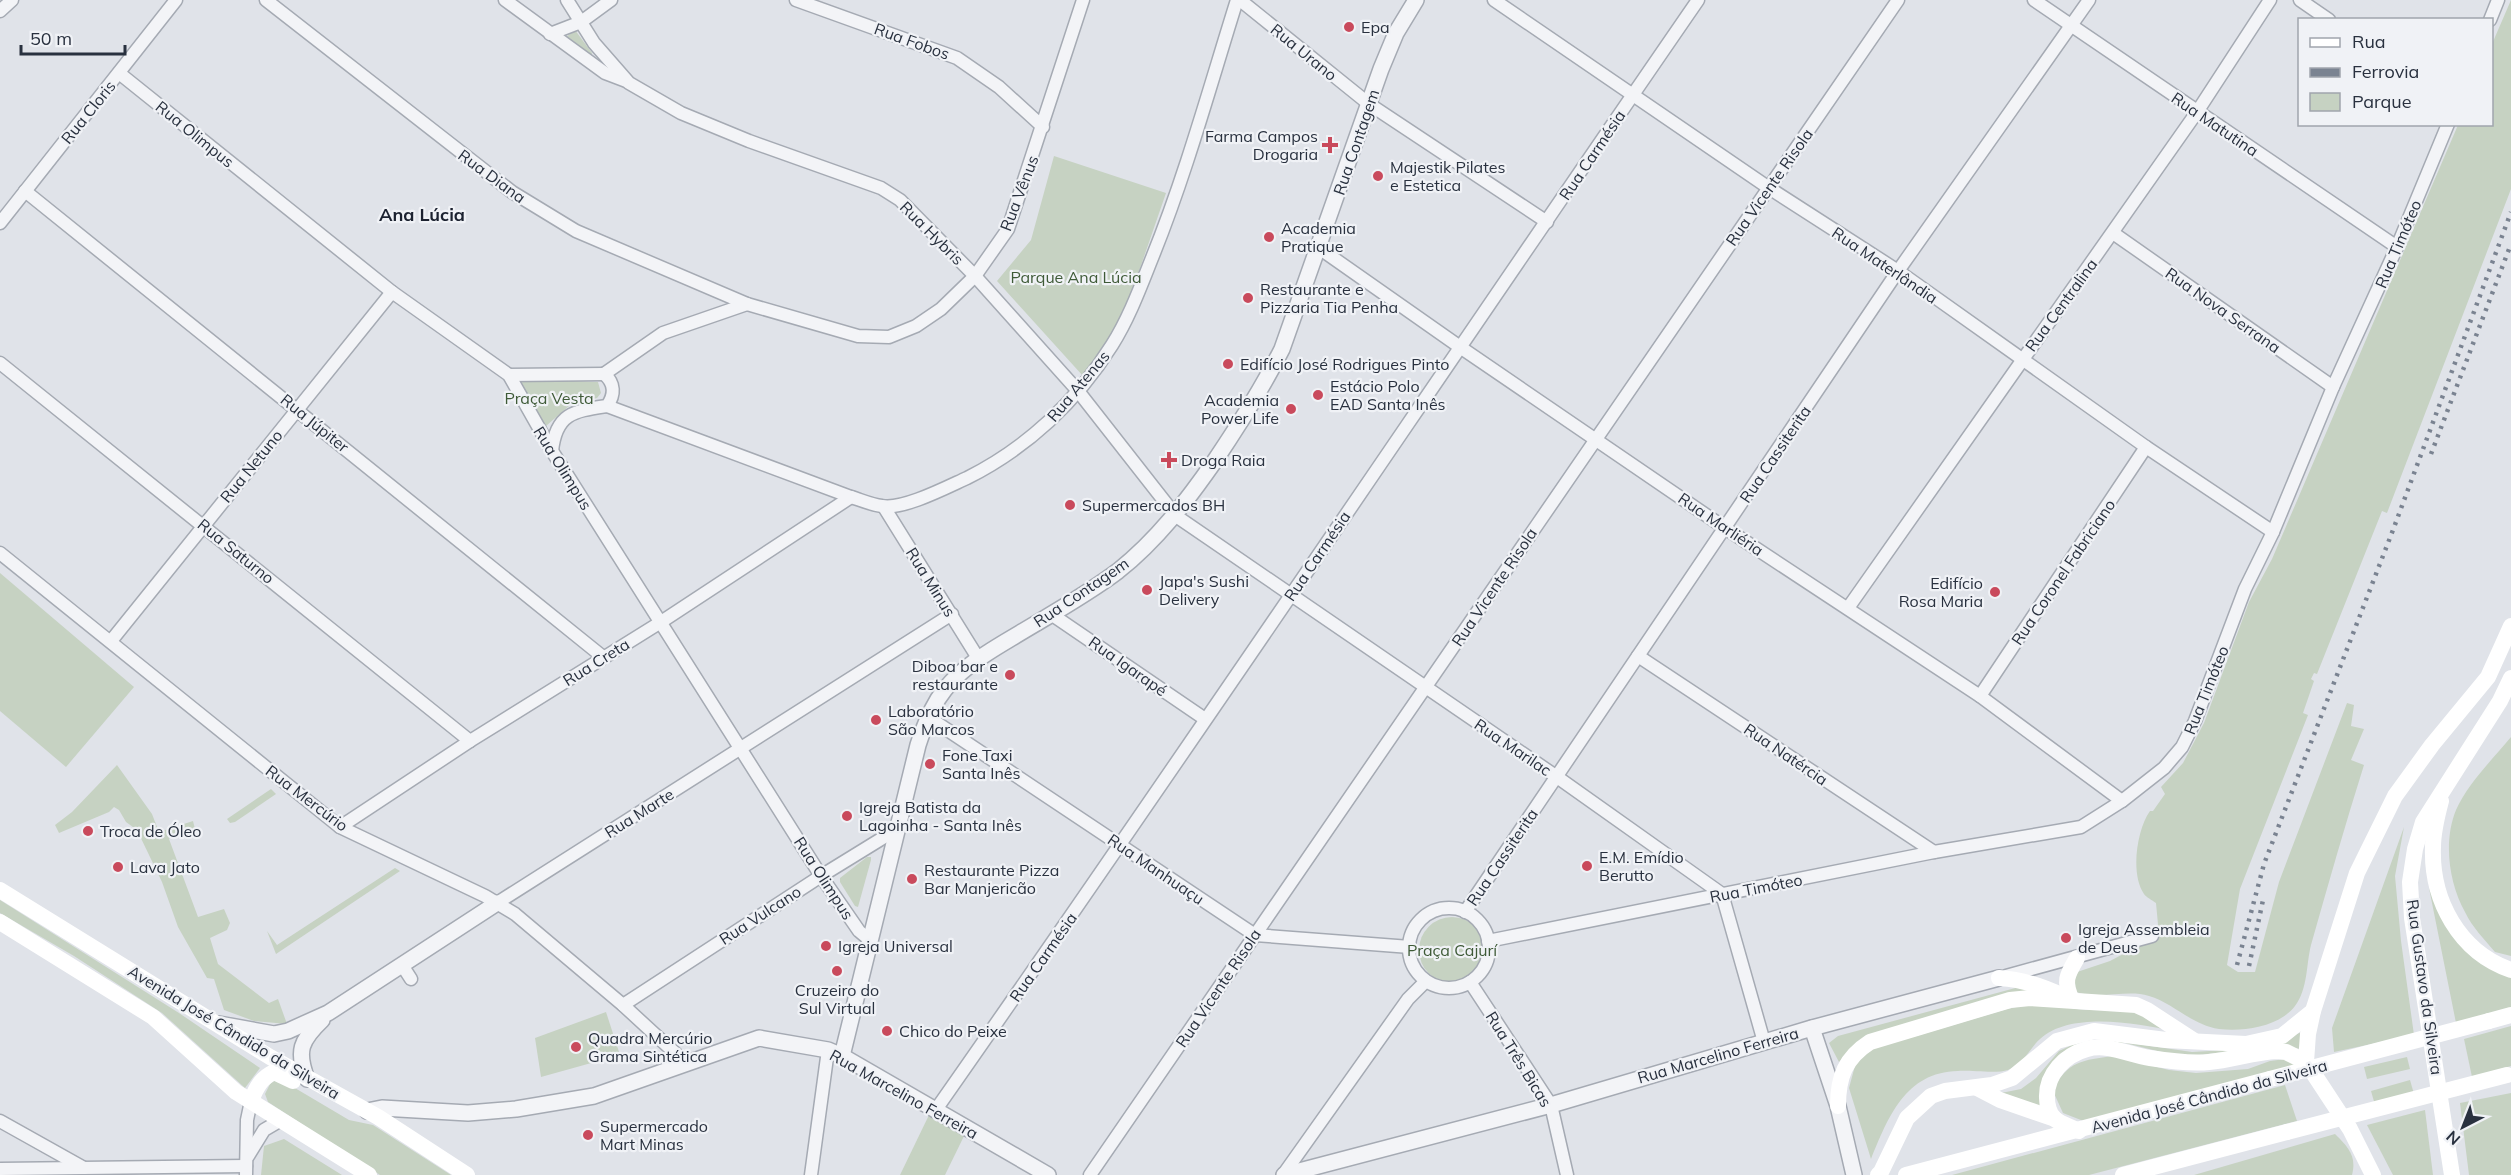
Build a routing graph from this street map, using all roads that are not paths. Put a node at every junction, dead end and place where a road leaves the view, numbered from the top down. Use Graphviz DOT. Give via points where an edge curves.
graph roads {
  1 [pos="12,0"];
  2 [pos="176,0"];
  3 [pos="266,0"];
  4 [pos="505,0"];
  5 [pos="567,0"];
  6 [pos="610,0"];
  7 [pos="796,0"];
  8 [pos="1083,0"];
  9 [pos="1238,0"];
  10 [pos="1416,0"];
  11 [pos="1494,0"];
  12 [pos="1698,0"];
  13 [pos="1898,0"];
  14 [pos="2034,0"];
  15 [pos="2089,0"];
  16 [pos="2270,0"];
  17 [pos="2300,0"];
  18 [pos="2498,0"];
  19 [pos="0,11"];
  20 [pos="2326,18"];
  21 [pos="2491,18"];
  22 [pos="581,22"];
  23 [pos="2072,25"];
  24 [pos="550,34"];
  25 [pos="119,73"];
  26 [pos="629,83"];
  27 [pos="1632,95"];
  28 [pos="1369,104"];
  29 [pos="2197,112"];
  30 [pos="2447,126"];
  31 [pos="1043,127"];
  32 [pos="1769,188"];
  33 [pos="25,191"];
  34 [pos="1546,222"];
  35 [pos="0,223"];
  36 [pos="2113,233"];
  37 [pos="2397,247"];
  38 [pos="1319,248"];
  39 [pos="1898,272"];
  40 [pos="975,276"];
  41 [pos="392,292"];
  42 [pos="747,304"];
  43 [pos="1460,347"];
  44 [pos="2021,360"];
  45 [pos="0,363"];
  46 [pos="604,374"];
  47 [pos="509,375"];
  48 [pos="2333,387"];
  49 [pos="1078,391"];
  50 [pos="607,406"];
  51 [pos="297,408"];
  52 [pos="1596,438"];
  53 [pos="2146,447"];
  54 [pos="552,451"];
  55 [pos="851,497"];
  56 [pos="884,507"];
  57 [pos="1176,516"];
  58 [pos="203,525"];
  59 [pos="1725,528"];
  60 [pos="2274,532"];
  61 [pos="0,553"];
  62 [pos="1291,594"];
  63 [pos="1848,608"];
  64 [pos="952,614"];
  65 [pos="1051,614"];
  66 [pos="661,622"];
  67 [pos="2511,626"];
  68 [pos="111,641"];
  69 [pos="1638,656"];
  70 [pos="603,657"];
  71 [pos="978,658"];
  72 [pos="2511,678"];
  73 [pos="1425,687"];
  74 [pos="1980,696"];
  75 [pos="928,717"];
  76 [pos="1205,719"];
  77 [pos="470,741"];
  78 [pos="742,748"];
  79 [pos="1557,777"];
  80 [pos="2444,788"];
  81 [pos="2122,801"];
  82 [pos="340,827"];
  83 [pos="899,828"];
  84 [pos="1121,846"];
  85 [pos="1934,852"];
  86 [pos="821,876"];
  87 [pos="0,890"];
  88 [pos="1722,894"];
  89 [pos="496,903"];
  90 [pos="1465,912"];
  91 [pos="0,922"];
  92 [pos="1255,935"];
  93 [pos="2152,936"];
  94 [pos="871,941"];
  95 [pos="1488,941"];
  96 [pos="1410,947"];
  97 [pos="2077,958"];
  98 [pos="402,965"];
  99 [pos="2511,970"];
  100 [pos="1999,978"];
  101 [pos="411,979"];
  102 [pos="1426,981"];
  103 [pos="1470,982"];
  104 [pos="2072,1000"];
  105 [pos="623,1005"];
  106 [pos="2313,1011"];
  107 [pos="328,1013"];
  108 [pos="2511,1015"];
  109 [pos="216,1023"];
  110 [pos="1812,1028"];
  111 [pos="1764,1042"];
  112 [pos="2197,1042"];
  113 [pos="835,1053"];
  114 [pos="2307,1062"];
  115 [pos="686,1063"];
  116 [pos="2509,1074"];
  117 [pos="307,1079"];
  118 [pos="1977,1088"];
  119 [pos="251,1101"];
  120 [pos="1551,1105"];
  121 [pos="1838,1106"];
  122 [pos="366,1111"];
  123 [pos="935,1111"];
  124 [pos="2055,1119"];
  125 [pos="281,1120"];
  126 [pos="0,1121"];
  127 [pos="2079,1131"];
  128 [pos="2448,1143"];
  129 [pos="246,1167"];
  130 [pos="85,1168"];
  131 [pos="0,1169"];
  132 [pos="2368,1172"];
  133 [pos="2132,1174"];
  134 [pos="73,1175"];
  135 [pos="369,1175"];
  136 [pos="467,1175"];
  137 [pos="811,1175"];
  138 [pos="1048,1175"];
  139 [pos="1090,1175"];
  140 [pos="1283,1175"];
  141 [pos="1567,1175"];
  142 [pos="1854,1175"];
  143 [pos="1878,1175"];
  144 [pos="1906,1175"];
  145 [pos="2452,1175"];
  146 [pos="2460,1175"];
  1 -- 19 [label="street"];
  2 -- 25 [label="street, Rua Cloris"];
  3 -- 42 [label="street, Rua Diana" via="512,192 576,231"];
  4 -- 24 [label="street"];
  5 -- 22 [label="street, Rua Hybris"];
  6 -- 22 [label="street"];
  7 -- 31 [label="street, Rua Fobos" via="957,58 999,87"];
  8 -- 31 [label="street, Rua Vênus"];
  9 -- 28 [label="street, Rua Urano"];
  9 -- 49 [label="street, Rua Atenas" via="1171,213 1135,300 1112,344"];
  10 -- 28 [label="street, Rua Contagem" via="1396,33"];
  11 -- 27 [label="street, Rua Materlândia"];
  12 -- 27 [label="street, Rua Carmésia"];
  13 -- 32 [label="street, Rua Vicente Risola"];
  14 -- 23 [label="street, Rua Matutina"];
  15 -- 23 [label="street, Rua Cassiterita"];
  16 -- 29 [label="street, Rua Centralina"];
  17 -- 20 [label="street"];
  18 -- 21 [label="street"];
  22 -- 24 [label="street"];
  22 -- 26 [label="street, Rua Hybris"];
  23 -- 29 [label="street, Rua Matutina"];
  23 -- 39 [label="street, Rua Cassiterita"];
  24 -- 26 [label="street" via="605,73"];
  25 -- 33 [label="street, Rua Cloris"];
  25 -- 41 [label="street, Rua Olimpus"];
  26 -- 40 [label="street, Rua Hybris" via="681,114 880,188 900,200"];
  27 -- 32 [label="street, Rua Materlândia"];
  27 -- 34 [label="street, Rua Carmésia"];
  28 -- 34 [label="street, Rua Urano"];
  28 -- 38 [label="street, Rua Contagem"];
  29 -- 36 [label="street, Rua Centralina"];
  29 -- 37 [label="street, Rua Matutina"];
  30 -- 37 [label="street, Rua Timóteo"];
  31 -- 40 [label="street, Rua Vênus" via="1008,229"];
  32 -- 39 [label="street, Rua Materlândia"];
  32 -- 52 [label="street, Rua Vicente Risola"];
  33 -- 35 [label="street, Rua Cloris"];
  33 -- 51 [label="street, Rua Júpiter"];
  34 -- 43 [label="street, Rua Carmésia"];
  36 -- 44 [label="street, Rua Centralina"];
  36 -- 48 [label="street, Rua Nova Serrana"];
  37 -- 48 [label="street, Rua Timóteo"];
  38 -- 43 [label="street, Rua Marliéria"];
  38 -- 57 [label="street, Rua Contagem" via="1286,339 1264,385"];
  39 -- 44 [label="street, Rua Materlândia"];
  39 -- 59 [label="street, Rua Cassiterita"];
  40 -- 42 [label="street, Rua Vênus" via="941,309 916,326 889,337 858,336"];
  40 -- 49 [label="street, Rua Hybris"];
  41 -- 47 [label="street, Rua Olimpus"];
  41 -- 51 [label="street, Rua Netuno"];
  42 -- 46 [label="street" via="663,333"];
  43 -- 52 [label="street, Rua Marliéria"];
  43 -- 62 [label="street, Rua Carmésia"];
  44 -- 53 [label="street, Rua Materlândia"];
  44 -- 63 [label="street, Rua Centralina"];
  45 -- 58 [label="street, Rua Saturno"];
  46 -- 47 [label="street"];
  46 -- 50 [label="street" via="613,394"];
  47 -- 54 [label="street, Rua Olimpus"];
  48 -- 60 [label="street, Rua Timóteo"];
  49 -- 56 [label="street, Rua Atenas" via="1046,425 979,472 921,498"];
  49 -- 57 [label="street, Rua Hybris"];
  50 -- 54 [label="street" via="566,417 556,429"];
  50 -- 55 [label="street"];
  51 -- 58 [label="street, Rua Netuno"];
  51 -- 70 [label="street, Rua Júpiter"];
  52 -- 59 [label="street, Rua Marliéria"];
  52 -- 73 [label="street, Rua Vicente Risola"];
  53 -- 60 [label="street, Rua Materlândia"];
  53 -- 74 [label="street, Rua Coronel Fabriciano"];
  54 -- 66 [label="street, Rua Olimpus"];
  55 -- 56 [label="street"];
  55 -- 66 [label="street, Rua Creta"];
  56 -- 64 [label="street, Rua Minus"];
  57 -- 62 [label="street, Rua Marilac"];
  57 -- 65 [label="street, Rua Contagem" via="1118,571"];
  58 -- 68 [label="street, Rua Netuno"];
  58 -- 77 [label="street, Rua Saturno"];
  59 -- 63 [label="street, Rua Marliéria"];
  59 -- 69 [label="street, Rua Cassiterita"];
  60 -- 81 [label="street, Rua Timóteo" via="2245,589 2182,747 2164,768"];
  61 -- 68 [label="street, Rua Mercúrio"];
  62 -- 73 [label="street, Rua Marilac"];
  62 -- 76 [label="street, Rua Carmésia"];
  63 -- 74 [label="street, Rua Marliéria"];
  64 -- 71 [label="street, Rua Minus"];
  64 -- 78 [label="street, Rua Marte"];
  65 -- 71 [label="street, Rua Contagem"];
  65 -- 76 [label="street, Rua Igarapé"];
  66 -- 70 [label="street, Rua Creta"];
  66 -- 78 [label="street, Rua Olimpus"];
  67 -- 106 [label="main road" via="2487,677 2395,796 2357,873"];
  68 -- 82 [label="street, Rua Mercúrio"];
  69 -- 79 [label="street, Rua Cassiterita"];
  69 -- 85 [label="street, Rua Natércia"];
  70 -- 77 [label="street, Rua Creta"];
  71 -- 75 [label="street, Rua Contagem" via="952,682"];
  72 -- 80 [label="main road, Rua Gustavo da Silveira"];
  73 -- 79 [label="street, Rua Marilac"];
  73 -- 92 [label="street, Rua Vicente Risola"];
  74 -- 81 [label="street, Rua Marliéria"];
  75 -- 83 [label="street, Rua Contagem"];
  75 -- 84 [label="street, Rua Manhuaçu"];
  76 -- 84 [label="street, Rua Carmésia"];
  77 -- 82 [label="street, Rua Creta"];
  78 -- 86 [label="street, Rua Olimpus"];
  78 -- 89 [label="street, Rua Marte"];
  79 -- 88 [label="street, Rua Marilac"];
  79 -- 90 [label="street, Rua Cassiterita"];
  80 -- 99 [label="main road" via="2433,845 2438,896 2467,942 2493,963"];
  80 -- 128 [label="main road, Rua Gustavo da Silveira" via="2423,822 2410,882 2412,918"];
  81 -- 85 [label="street, Rua Timóteo" via="2081,827"];
  82 -- 89 [label="street, Rua Mercúrio"];
  83 -- 86 [label="street, Rua Vulcano"];
  83 -- 94 [label="street, Rua Contagem"];
  84 -- 92 [label="street, Rua Manhuaçu"];
  84 -- 123 [label="street, Rua Carmésia"];
  85 -- 88 [label="street, Rua Timóteo"];
  86 -- 94 [label="street, Rua Olimpus" via="859,931"];
  86 -- 105 [label="street, Rua Vulcano"];
  87 -- 109 [label="main road, Avenida José Cândido da Silveira"];
  88 -- 95 [label="street, Rua Timóteo"];
  88 -- 111 [label="street"];
  89 -- 98 [label="street, Rua Marte"];
  89 -- 105 [label="street, Rua Mercúrio" via="515,914"];
  90 -- 95 [label="street" via="1480,923"];
  90 -- 96 [label="street" via="1432,912 1416,926"];
  91 -- 119 [label="main road, Avenida José Cândido da Silveira" via="153,1017"];
  92 -- 96 [label="street, Rua Manhuaçu"];
  92 -- 139 [label="street, Rua Vicente Risola"];
  93 -- 97 [label="street, Rua Marcelino Ferreira"];
  94 -- 113 [label="street, Rua Contagem"];
  95 -- 103 [label="street" via="1486,965"];
  96 -- 102 [label="street" via="1411,960"];
  97 -- 100 [label="street, Rua Marcelino Ferreira"];
  97 -- 104 [label="main road" via="2066,986"];
  98 -- 101 [label="street"];
  98 -- 107 [label="street, Rua Marte"];
  100 -- 104 [label="main road" via="2040,985"];
  100 -- 110 [label="street, Rua Marcelino Ferreira"];
  102 -- 103 [label="street" via="1448,988"];
  102 -- 140 [label="street" via="1408,999"];
  103 -- 120 [label="street, Rua Três Bicas"];
  104 -- 112 [label="main road" via="2136,1005"];
  104 -- 121 [label="main road" via="2010,1000 1870,1042 1844,1067"];
  105 -- 115 [label="street, Rua Mercúrio"];
  106 -- 112 [label="main road" via="2282,1036 2246,1044"];
  106 -- 114 [label="main road"];
  107 -- 109 [label="street, Rua Marte" via="274,1034"];
  107 -- 117 [label="street, Rua Marte" via="303,1042 301,1064"];
  108 -- 127 [label="main road, Avenida José Cândido da Silveira, bridge"];
  109 -- 117 [label="main road, Avenida José Cândido da Silveira"];
  110 -- 111 [label="street, Rua Marcelino Ferreira"];
  110 -- 121 [label="street"];
  111 -- 120 [label="street, Rua Marcelino Ferreira"];
  112 -- 118 [label="main road" via="2094,1031 2073,1035 2057,1041 2012,1078"];
  113 -- 115 [label="street, Rua Marcelino Ferreira" via="759,1038"];
  113 -- 123 [label="street, Rua Marcelino Ferreira"];
  113 -- 137 [label="street"];
  114 -- 124 [label="main road" via="2277,1051 2192,1062 2089,1048 2072,1055 2050,1077 2048,1106"];
  114 -- 132 [label="main road" via="2350,1130"];
  115 -- 122 [label="street, Rua Marcelino Ferreira" via="594,1096 516,1109 468,1113 382,1108"];
  116 -- 133 [label="main road, bridge"];
  117 -- 122 [label="main road, Avenida José Cândido da Silveira"];
  118 -- 124 [label="main road"];
  118 -- 143 [label="main road" via="1945,1090 1916,1108"];
  119 -- 122 [label="main road" via="262,1080 274,1072 341,1110"];
  119 -- 125 [label="main road, Avenida José Cândido da Silveira"];
  119 -- 129 [label="street"];
  120 -- 140 [label="street, Rua Marcelino Ferreira"];
  120 -- 141 [label="street, Rua Três Bicas"];
  121 -- 142 [label="street"];
  122 -- 136 [label="main road, Avenida José Cândido da Silveira"];
  123 -- 138 [label="street, Rua Marcelino Ferreira"];
  124 -- 127 [label="main road"];
  125 -- 129 [label="street" via="264,1130"];
  125 -- 135 [label="main road, Avenida José Cândido da Silveira"];
  126 -- 130 [label="street"];
  127 -- 144 [label="main road, Avenida José Cândido da Silveira"];
  128 -- 145 [label="main road"];
  128 -- 146 [label="main road"];
  129 -- 130 [label="street"];
  130 -- 131 [label="street"];
  130 -- 134 [label="street"];
}
